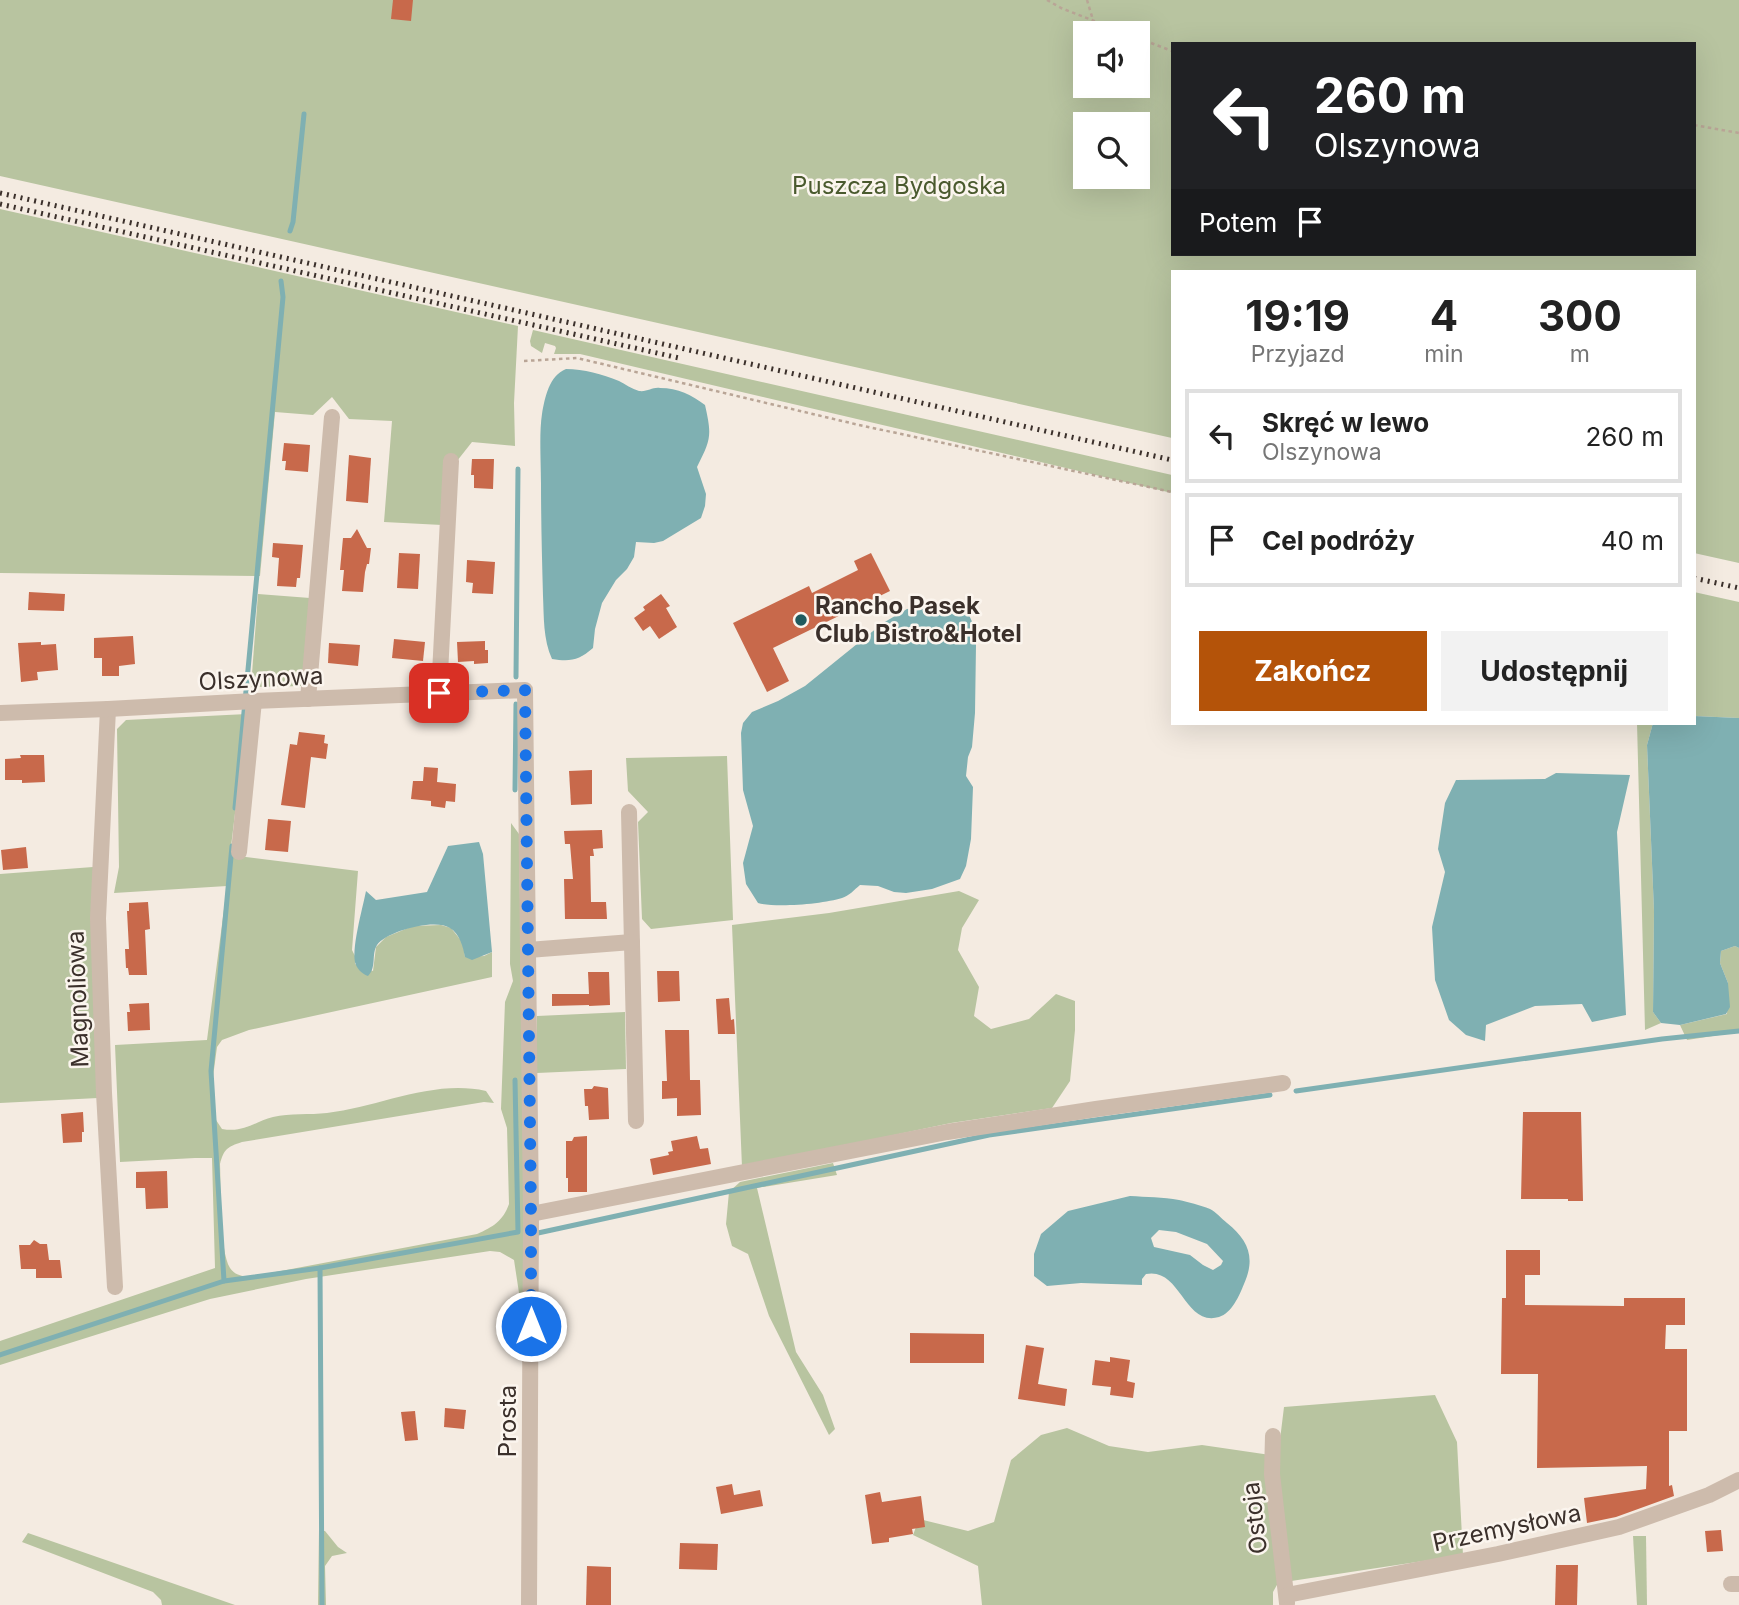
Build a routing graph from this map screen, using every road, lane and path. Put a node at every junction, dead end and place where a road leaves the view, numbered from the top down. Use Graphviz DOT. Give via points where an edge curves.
graph roads {
  1 [pos="1047,0"];
  2 [pos="1087,0"];
  3 [pos="1094,21"];
  4 [pos="1150,43"];
  5 [pos="1171,51"];
  6 [pos="1696,125"];
  7 [pos="1739,132"];
  8 [pos="524,361"];
  9 [pos="332,417"];
  10 [pos="451,461"];
  11 [pos="1171,492"];
  12 [pos="525,690"];
  13 [pos="439,693"];
  14 [pos="308,699"];
  15 [pos="249,702"];
  16 [pos="108,709"];
  17 [pos="0,713"];
  18 [pos="629,812"];
  19 [pos="239,852"];
  20 [pos="632,942"];
  21 [pos="528,950"];
  22 [pos="1283,1083"];
  23 [pos="636,1121"];
  24 [pos="531,1214"];
  25 [pos="115,1287"];
  26 [pos="1273,1436"];
  27 [pos="1739,1480"];
  28 [pos="1287,1600"];
  29 [pos="529,1605"];
  1 -- 3 [label="path"];
  2 -- 3 [label="path"];
  4 -- 5 [label="path"];
  6 -- 7 [label="path"];
  8 -- 11 [label="path" via="577,358"];
  9 -- 14 [label="street"];
  10 -- 13 [label="street"];
  12 -- 13 [label="street, Olszynowa"];
  12 -- 21 [label="street, Prosta"];
  13 -- 14 [label="street, Olszynowa"];
  14 -- 15 [label="street, Olszynowa"];
  15 -- 16 [label="street, Olszynowa"];
  15 -- 19 [label="street"];
  16 -- 17 [label="street, Olszynowa"];
  16 -- 25 [label="street, Magnoliowa" via="98,918"];
  18 -- 20 [label="street"];
  20 -- 21 [label="street"];
  20 -- 23 [label="street"];
  21 -- 24 [label="street, Prosta"];
  22 -- 24 [label="street" via="947,1132"];
  24 -- 29 [label="street, Prosta"];
  26 -- 28 [label="street, Ostoja" via="1272,1474"];
  27 -- 28 [label="street, Przemysłowa" via="1619,1527"];
}
